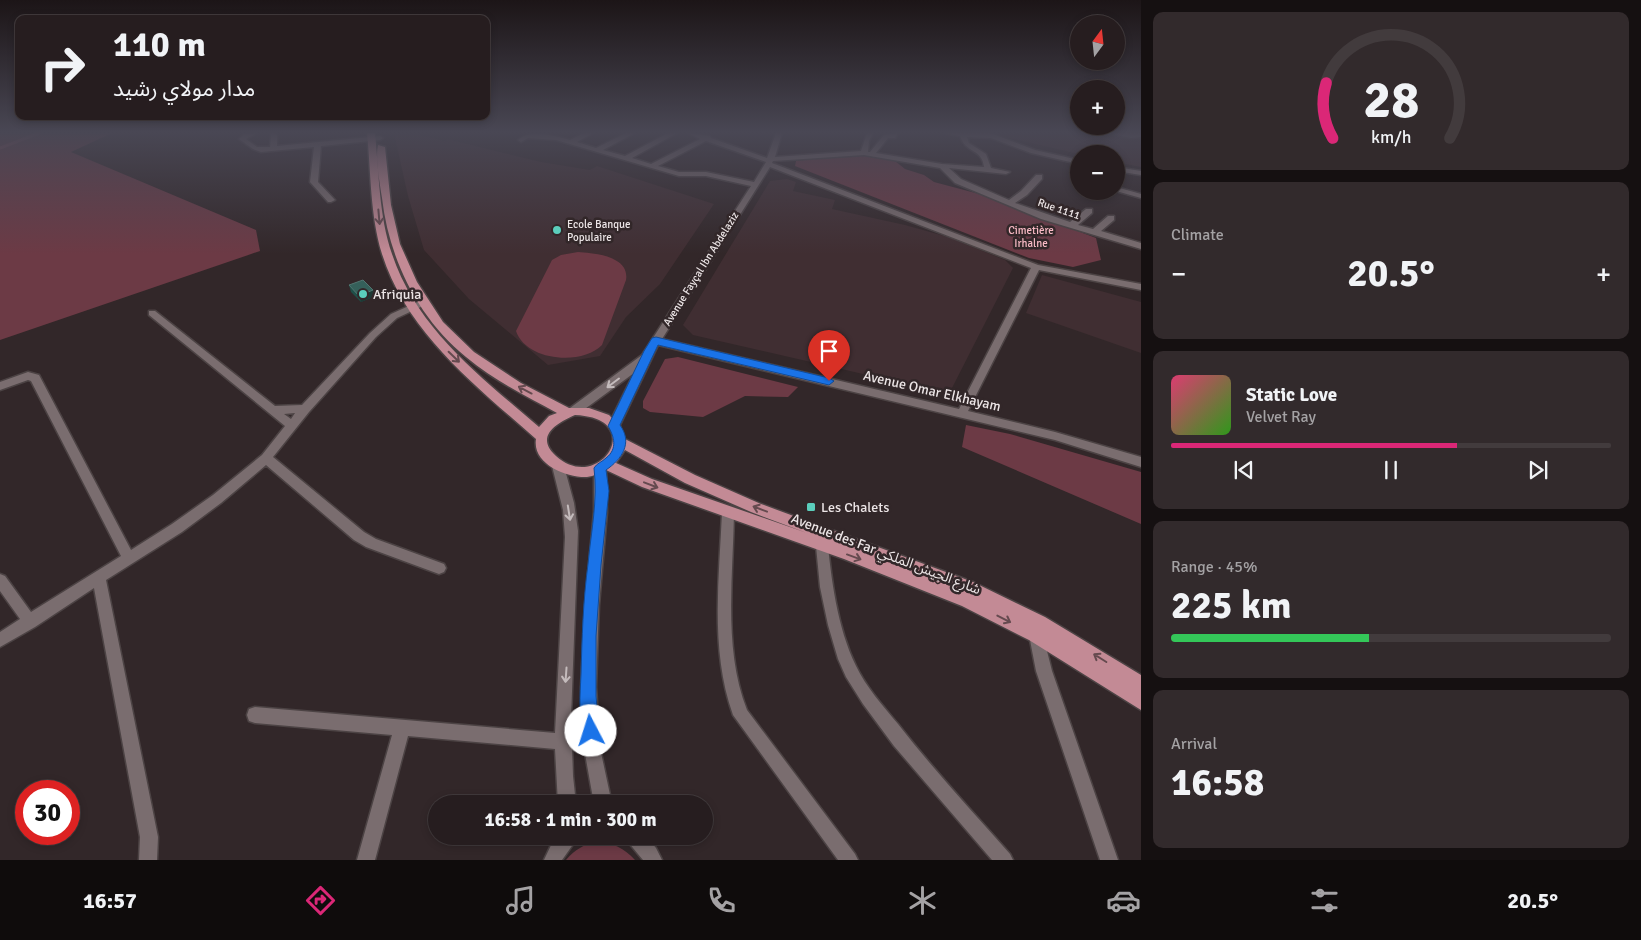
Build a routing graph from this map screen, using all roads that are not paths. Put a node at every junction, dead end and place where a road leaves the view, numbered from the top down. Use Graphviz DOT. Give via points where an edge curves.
graph roads {
  1 [pos="315,173"];
  2 [pos="378,173"];
  3 [pos="382,173"];
  4 [pos="676,173"];
  5 [pos="762,173"];
  6 [pos="800,173"];
  7 [pos="951,173"];
  8 [pos="1039,177"];
  9 [pos="756,185"];
  10 [pos="1125,192"];
  11 [pos="1141,196"];
  12 [pos="331,200"];
  13 [pos="1010,203"];
  14 [pos="1089,211"];
  15 [pos="1111,218"];
  16 [pos="1071,226"];
  17 [pos="1095,232"];
  18 [pos="1141,246"];
  19 [pos="1036,267"];
  20 [pos="1141,286"];
  21 [pos="424,302"];
  22 [pos="412,307"];
  23 [pos="152,313"];
  24 [pos="656,341"];
  25 [pos="649,351"];
  26 [pos="0,386"];
  27 [pos="305,409"];
  28 [pos="274,410"];
  29 [pos="571,412"];
  30 [pos="962,413"];
  31 [pos="291,425"];
  32 [pos="614,426"];
  33 [pos="542,437"];
  34 [pos="621,442"];
  35 [pos="266,458"];
  36 [pos="1141,462"];
  37 [pos="558,466"];
  38 [pos="604,466"];
  39 [pos="728,513"];
  40 [pos="821,539"];
  41 [pos="129,559"];
  42 [pos="439,568"];
  43 [pos="99,578"];
  44 [pos="0,580"];
  45 [pos="30,622"];
  46 [pos="1038,628"];
  47 [pos="0,640"];
  48 [pos="1141,685"];
  49 [pos="1141,701"];
  50 [pos="256,715"];
  51 [pos="402,728"];
  52 [pos="563,742"];
  53 [pos="566,795"];
  54 [pos="601,795"];
  55 [pos="562,845"];
  56 [pos="642,845"];
  57 [pos="148,860"];
  58 [pos="366,860"];
  59 [pos="553,860"];
  60 [pos="653,860"];
  61 [pos="849,860"];
  62 [pos="1004,860"];
  63 [pos="1109,860"];
  1 -- 12 [label="street" via="314,182"];
  2 -- 22 [label="main road, one-way" via="380,226 393,272"];
  3 -- 21 [label="main road" via="390,224 402,264"];
  4 -- 9 [label="street" via="706,174"];
  5 -- 9 [label="street, Avenue Fayçal Ibn Abdelaziz"];
  6 -- 19 [label="street"];
  7 -- 13 [label="street, Rue 1111" via="964,184"];
  8 -- 13 [label="street"];
  9 -- 24 [label="street, Avenue Fayçal Ibn Abdelaziz"];
  10 -- 11 [label="street"];
  13 -- 16 [label="street, Rue 1111"];
  14 -- 16 [label="street"];
  15 -- 17 [label="street"];
  16 -- 17 [label="street, Rue 1111"];
  17 -- 18 [label="street, Rue 1111"];
  19 -- 20 [label="street"];
  19 -- 30 [label="street"];
  21 -- 22 [label="street"];
  29 -- 21 [label="main road, one-way" via="518,387 483,365 442,327"];
  22 -- 27 [label="street" via="394,316 373,335"];
  22 -- 33 [label="main road, one-way" via="443,346"];
  23 -- 28 [label="street"];
  24 -- 25 [label="street, Avenue Fayçal Ibn Abdelaziz"];
  24 -- 30 [label="street, Avenue Omar Elkhayam"];
  25 -- 29 [label="street, Avenue Fayçal Ibn Abdelaziz, one-way" via="635,367"];
  25 -- 32 [label="street, Avenue Fayçal Ibn Abdelaziz"];
  26 -- 41 [label="street" via="28,376 35,378"];
  27 -- 28 [label="street"];
  27 -- 31 [label="street"];
  28 -- 31 [label="street"];
  29 -- 32 [label="main road" via="599,415"];
  29 -- 33 [label="main road" via="550,422"];
  30 -- 36 [label="street, Avenue Omar Elkhayam"];
  31 -- 35 [label="street"];
  32 -- 34 [label="main road"];
  33 -- 37 [label="main road" via="544,453"];
  34 -- 38 [label="main road" via="617,454"];
  40 -- 34 [label="main road, Avenue des Far شارع الجيش الملكي, one-way" via="697,482"];
  35 -- 41 [label="street" via="217,499"];
  35 -- 42 [label="street" via="359,536"];
  37 -- 38 [label="main road" via="586,472"];
  37 -- 52 [label="street, one-way" via="571,526"];
  38 -- 39 [label="main road, Avenue des Far شارع الجيش الملكي, one-way"];
  38 -- 54 [label="street" via="589,636 588,696 592,748"];
  39 -- 40 [label="main road, Avenue des Far شارع الجيش الملكي"];
  39 -- 61 [label="street" via="727,638 734,700 741,715"];
  40 -- 46 [label="main road, Avenue des Far شارع الجيش الملكي"];
  40 -- 62 [label="street" via="837,629 851,671 872,705 936,785"];
  41 -- 43 [label="street"];
  43 -- 45 [label="street"];
  43 -- 57 [label="street" via="149,837"];
  44 -- 45 [label="street"];
  45 -- 47 [label="street"];
  48 -- 46 [label="main road, Avenue des Far شارع الجيش الملكي, one-way"];
  46 -- 49 [label="main road, Avenue des Far شارع الجيش الملكي" via="1068,653"];
  46 -- 63 [label="street" via="1044,671"];
  50 -- 51 [label="street"];
  51 -- 52 [label="street"];
  51 -- 58 [label="street"];
  52 -- 53 [label="street"];
  55 -- 59 [label="street"];
  56 -- 60 [label="street"];
}
